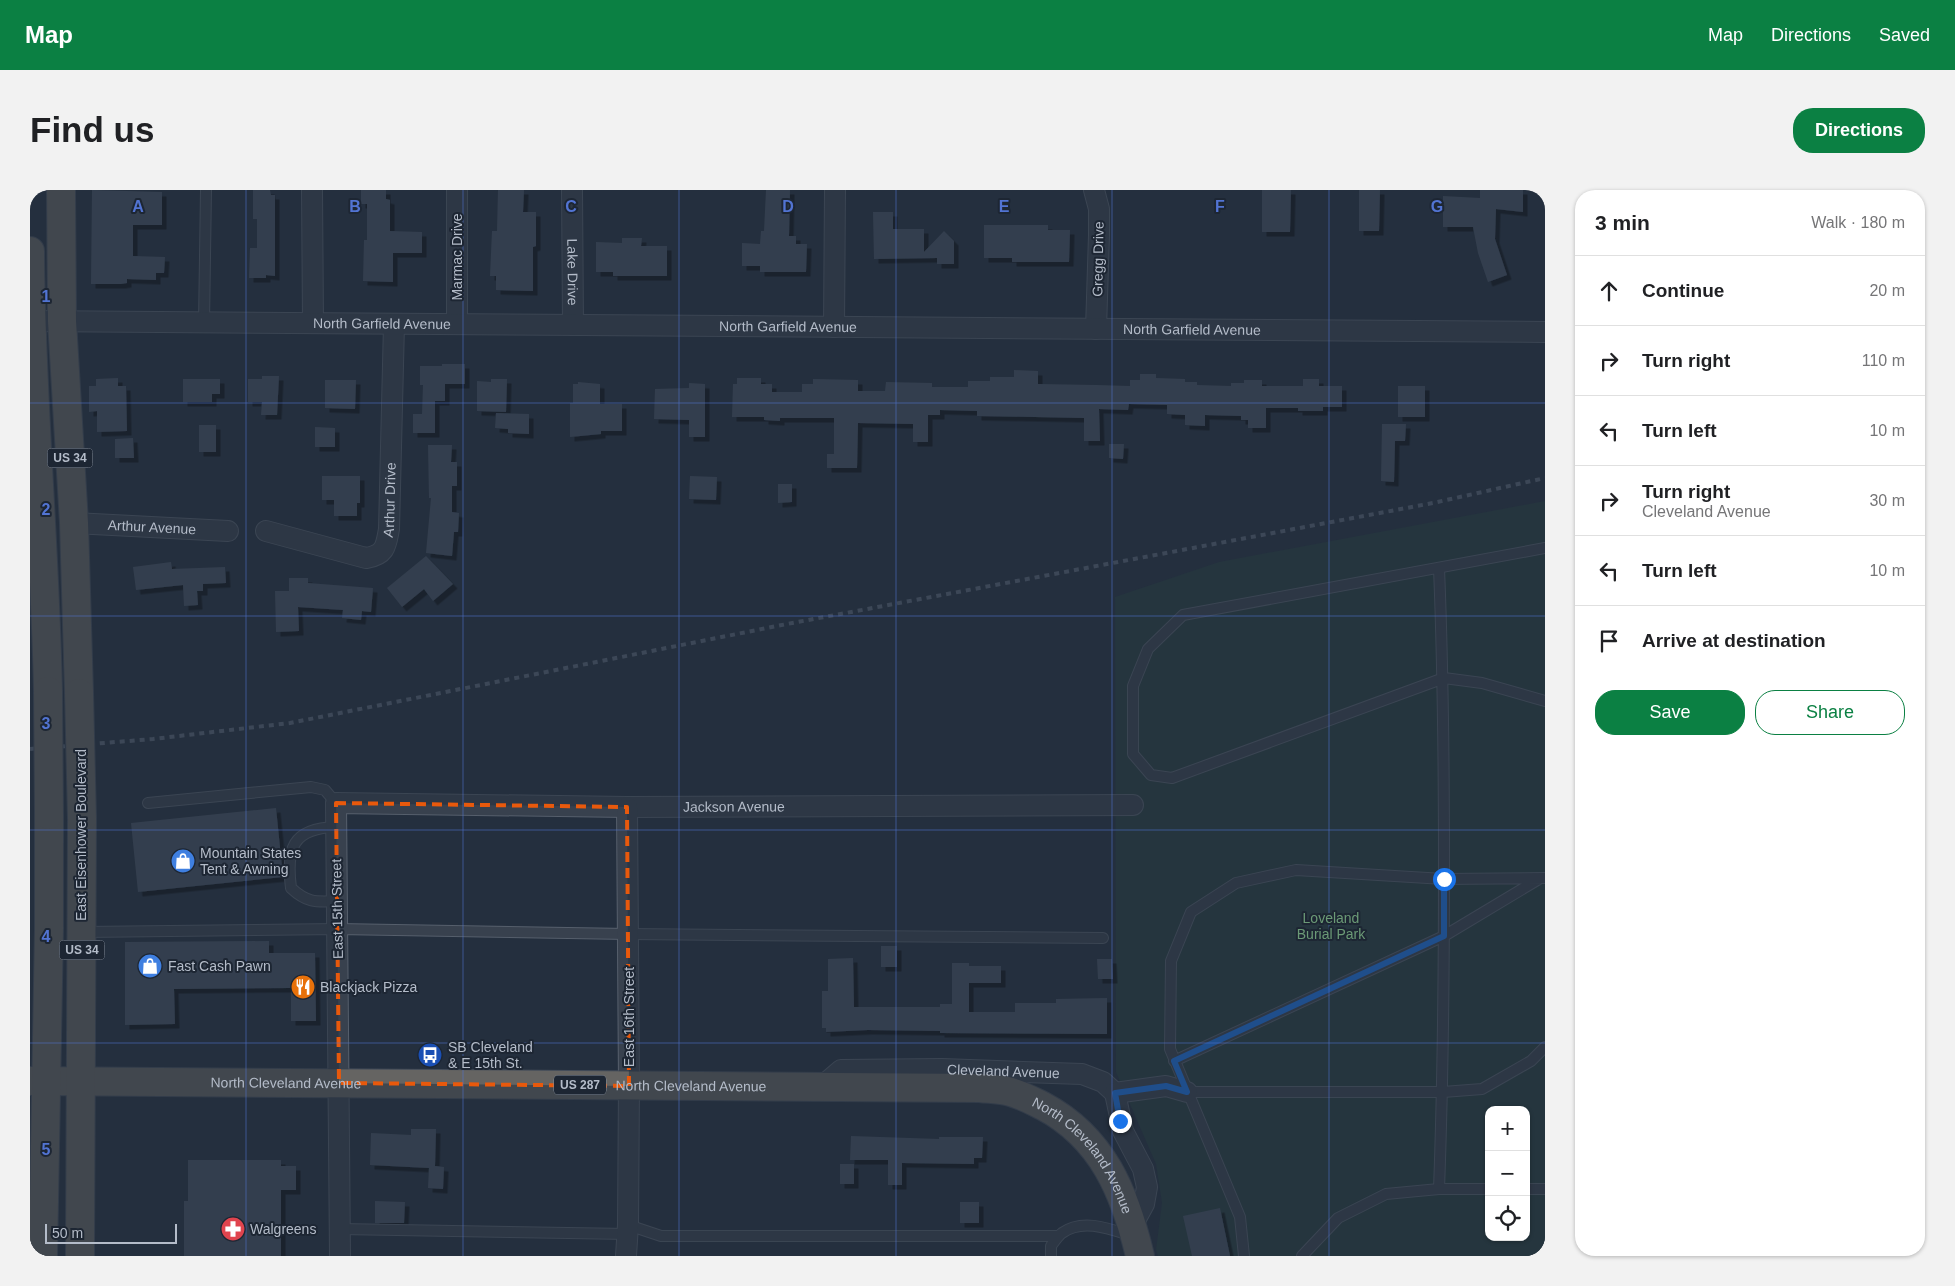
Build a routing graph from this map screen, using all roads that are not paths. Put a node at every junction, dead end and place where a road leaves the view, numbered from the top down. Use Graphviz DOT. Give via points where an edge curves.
graph roads {
  1 [pos="61,190"];
  2 [pos="206,190"];
  3 [pos="312,190"];
  4 [pos="457,190"];
  5 [pos="572,190"];
  6 [pos="835,190"];
  7 [pos="1094,190"];
  8 [pos="30,251"];
  9 [pos="30,321"];
  10 [pos="62,321"];
  11 [pos="204,323"];
  12 [pos="312,323"];
  13 [pos="394,324"];
  14 [pos="457,324"];
  15 [pos="573,325"];
  16 [pos="834,327"];
  17 [pos="1096,329"];
  18 [pos="1545,332"];
  19 [pos="74,523"];
  20 [pos="228,531"];
  21 [pos="266,531"];
  22 [pos="1545,548"];
  23 [pos="1439,568"];
  24 [pos="38,596"];
  25 [pos="1444,678"];
  26 [pos="1545,701"];
  27 [pos="148,803"];
  28 [pos="336,803"];
  29 [pos="1133,805"];
  30 [pos="627,807"];
  31 [pos="336,827"];
  32 [pos="1542,878"];
  33 [pos="1444,879"];
  34 [pos="337,901"];
  35 [pos="338,929"];
  36 [pos="82,932"];
  37 [pos="628,934"];
  38 [pos="1444,936"];
  39 [pos="1103,938"];
  40 [pos="1545,1047"];
  41 [pos="1174,1061"];
  42 [pos="38,1081"];
  43 [pos="82,1082"];
  44 [pos="339,1083"];
  45 [pos="629,1086"];
  46 [pos="820,1088"];
  47 [pos="1187,1092"];
  48 [pos="1442,1092"];
  49 [pos="1115,1093"];
  50 [pos="1439,1189"];
  51 [pos="1485,1189"];
  52 [pos="1530,1189"];
  53 [pos="1545,1189"];
  54 [pos="37,1227"];
  55 [pos="340,1229"];
  56 [pos="628,1230"];
  57 [pos="1059,1236"];
  58 [pos="1136,1240"];
  59 [pos="43,1256"];
  60 [pos="80,1256"];
  61 [pos="340,1256"];
  62 [pos="626,1256"];
  63 [pos="1051,1256"];
  64 [pos="1244,1256"];
  65 [pos="1302,1256"];
  1 -- 10 [label="highway, US 34"];
  2 -- 11 [label="lane"];
  3 -- 12 [label="street"];
  4 -- 14 [label="street, Marmac Drive"];
  5 -- 15 [label="street, Lake Drive"];
  6 -- 16 [label="street"];
  7 -- 17 [label="street, Gregg Drive" via="1099,235"];
  8 -- 9 [label="highway, US 34"];
  9 -- 10 [label="street, North Garfield Avenue"];
  9 -- 24 [label="highway, US 34"];
  10 -- 11 [label="street, North Garfield Avenue"];
  10 -- 19 [label="highway, US 34"];
  11 -- 12 [label="street, North Garfield Avenue"];
  12 -- 13 [label="street, North Garfield Avenue"];
  13 -- 14 [label="street, North Garfield Avenue"];
  13 -- 21 [label="street, Arthur Drive" via="386,546 375,557 366,558"];
  14 -- 15 [label="street, North Garfield Avenue"];
  15 -- 16 [label="street, North Garfield Avenue"];
  16 -- 17 [label="street, North Garfield Avenue"];
  17 -- 18 [label="street, North Garfield Avenue"];
  19 -- 20 [label="street, Arthur Avenue"];
  19 -- 36 [label="highway, East Eisenhower Boulevard / US 34, bridge"];
  22 -- 23 [label="lane"];
  23 -- 25 [label="lane"];
  23 -- 25 [label="lane" via="1183,615 1148,649 1133,686 1133,754 1151,775 1172,778"];
  24 -- 42 [label="highway, US 34, bridge" via="48,691 48,815"];
  25 -- 26 [label="lane" via="1482,682"];
  25 -- 33 [label="lane"];
  27 -- 28 [label="lane" via="311,787 326,790"];
  28 -- 30 [label="street, Jackson Avenue"];
  28 -- 31 [label="street, East 15th Street"];
  29 -- 30 [label="street, Jackson Avenue"];
  30 -- 37 [label="street, East 16th Street"];
  31 -- 34 [label="street, East 15th Street"];
  31 -- 34 [label="lane" via="309,831 297,839 290,855 289,872 291,888 300,897 315,902"];
  32 -- 33 [label="lane"];
  32 -- 38 [label="lane"];
  33 -- 38 [label="lane"];
  33 -- 41 [label="lane" via="1296,870 1236,882 1191,912 1171,961 1170,1049"];
  34 -- 35 [label="street, East 15th Street"];
  35 -- 36 [label="lane"];
  35 -- 37 [label="lane"];
  35 -- 44 [label="street, East 15th Street"];
  36 -- 43 [label="highway, East Eisenhower Boulevard / US 34"];
  37 -- 39 [label="lane"];
  37 -- 45 [label="street, East 16th Street"];
  38 -- 41 [label="lane"];
  38 -- 48 [label="lane"];
  40 -- 48 [label="lane" via="1531,1061 1482,1089"];
  41 -- 47 [label="lane"];
  42 -- 43 [label="highway, North Cleveland Avenue / US 287"];
  42 -- 54 [label="highway, US 34"];
  43 -- 44 [label="highway, North Cleveland Avenue / US 287"];
  43 -- 60 [label="highway, East Eisenhower Boulevard / US 34"];
  44 -- 45 [label="highway, North Cleveland Avenue / US 287"];
  44 -- 55 [label="street, East 15th Street"];
  45 -- 46 [label="highway, North Cleveland Avenue / US 287"];
  45 -- 56 [label="street, East 16th Street"];
  46 -- 49 [label="street, Cleveland Avenue" via="841,1070 942,1069 1082,1074 1103,1082"];
  46 -- 58 [label="highway, North Cleveland Avenue / US 287" via="980,1088 1008,1091 1026,1098 1057,1114 1094,1148 1114,1177"];
  47 -- 48 [label="lane"];
  47 -- 49 [label="street" via="1166,1086"];
  47 -- 64 [label="lane" via="1240,1216"];
  48 -- 50 [label="lane"];
  49 -- 58 [label="street" via="1123,1131 1144,1169 1147,1187"];
  50 -- 51 [label="lane"];
  50 -- 65 [label="lane" via="1386,1194 1338,1218"];
  52 -- 53 [label="lane"];
  54 -- 59 [label="highway, US 34"];
  55 -- 56 [label="lane"];
  55 -- 61 [label="street, East 15th Street"];
  56 -- 57 [label="lane" via="661,1236"];
  56 -- 62 [label="street, East 16th Street"];
  57 -- 58 [label="lane" via="1082,1225 1107,1227"];
  57 -- 63 [label="lane" via="1051,1246"];
}
